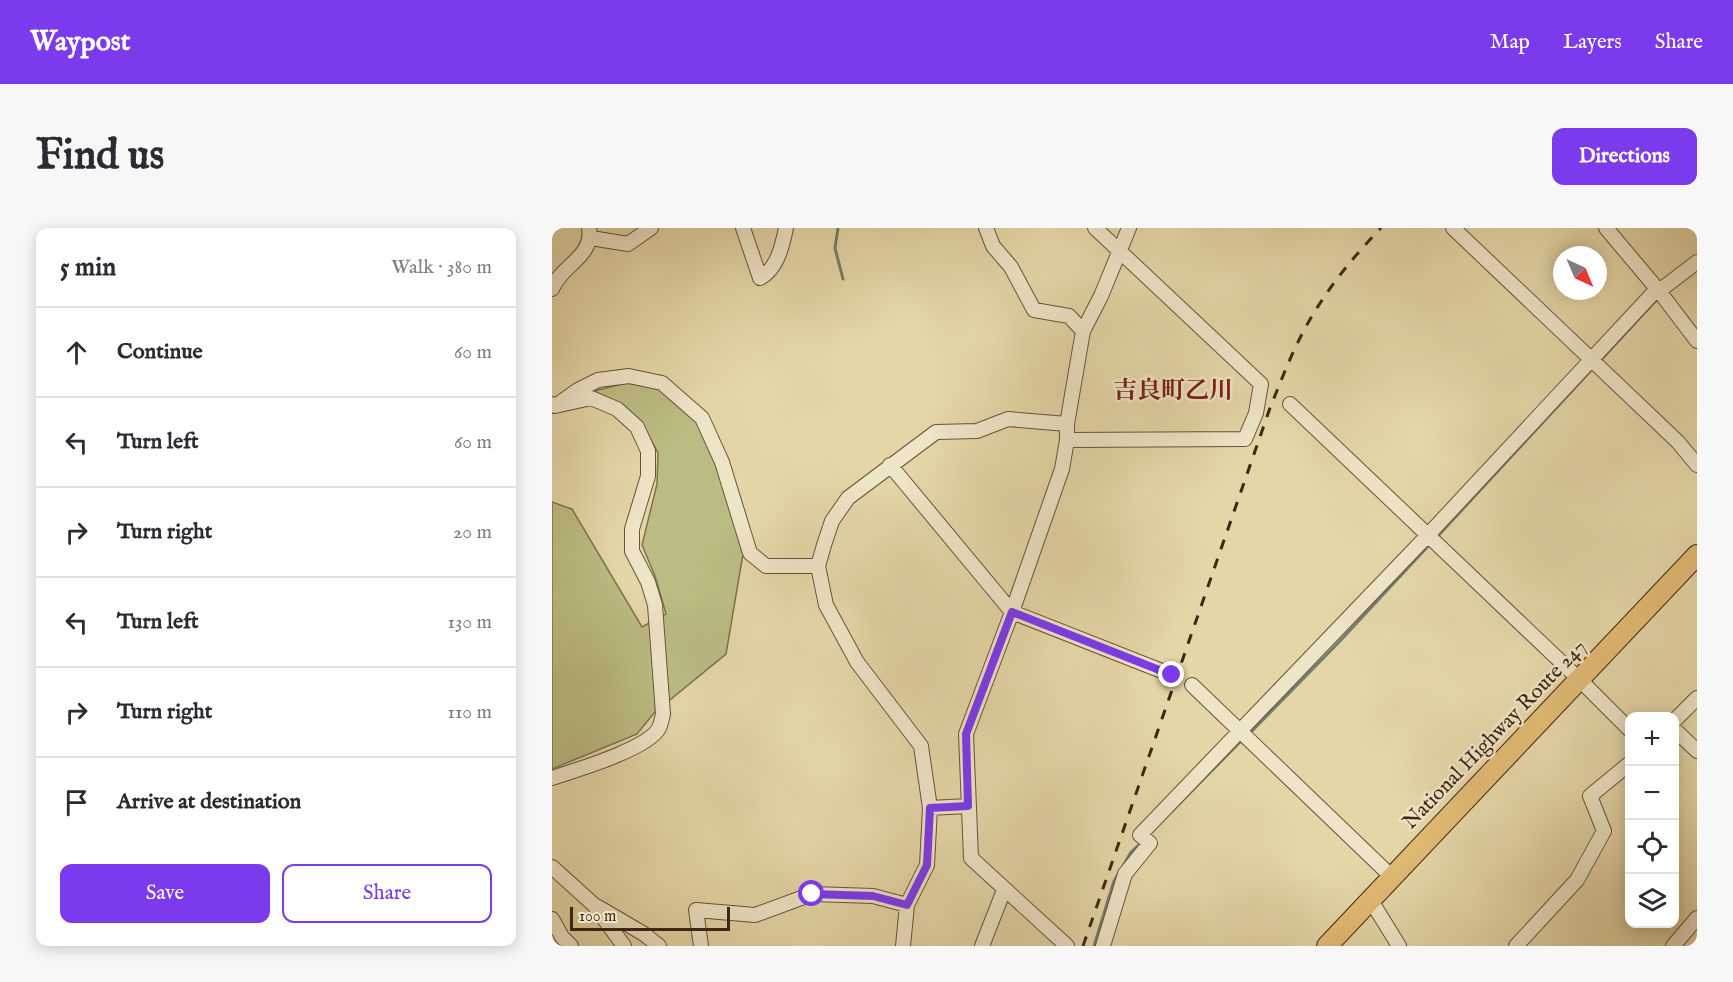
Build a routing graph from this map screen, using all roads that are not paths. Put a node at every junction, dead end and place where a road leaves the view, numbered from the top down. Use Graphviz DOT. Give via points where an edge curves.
graph roads {
  1 [pos="651,228"];
  2 [pos="743,228"];
  3 [pos="786,228"];
  4 [pos="986,228"];
  5 [pos="1095,228"];
  6 [pos="1129,228"];
  7 [pos="1453,228"];
  8 [pos="1605,228"];
  9 [pos="590,233"];
  10 [pos="1119,251"];
  11 [pos="1692,266"];
  12 [pos="552,289"];
  13 [pos="1660,292"];
  14 [pos="1083,332"];
  15 [pos="1697,341"];
  16 [pos="1595,363"];
  17 [pos="1290,405"];
  18 [pos="553,406"];
  19 [pos="1066,424"];
  20 [pos="1067,440"];
  21 [pos="890,465"];
  22 [pos="1697,465"];
  23 [pos="1428,536"];
  24 [pos="1697,555"];
  25 [pos="818,566"];
  26 [pos="1012,612"];
  27 [pos="1172,675"];
  28 [pos="1580,680"];
  29 [pos="1192,685"];
  30 [pos="1697,698"];
  31 [pos="1679,716"];
  32 [pos="1625,726"];
  33 [pos="1240,731"];
  34 [pos="1679,734"];
  35 [pos="1697,751"];
  36 [pos="1625,766"];
  37 [pos="552,778"];
  38 [pos="968,806"];
  39 [pos="930,808"];
  40 [pos="552,867"];
  41 [pos="1391,876"];
  42 [pos="1004,890"];
  43 [pos="1370,899"];
  44 [pos="594,905"];
  45 [pos="907,905"];
  46 [pos="1697,918"];
  47 [pos="552,920"];
  48 [pos="571,946"];
  49 [pos="624,946"];
  50 [pos="659,946"];
  51 [pos="701,946"];
  52 [pos="903,946"];
  53 [pos="982,946"];
  54 [pos="1067,946"];
  55 [pos="1102,946"];
  56 [pos="1327,946"];
  57 [pos="1399,946"];
  58 [pos="1516,946"];
  59 [pos="1673,946"];
  1 -- 9 [label="street" via="628,244"];
  2 -- 3 [label="street" via="760,278 770,273"];
  4 -- 14 [label="street" via="993,246 1011,267 1034,310 1069,316"];
  5 -- 10 [label="street"];
  6 -- 10 [label="street"];
  7 -- 16 [label="street"];
  8 -- 13 [label="street"];
  9 -- 12 [label="street" via="583,254 555,280"];
  10 -- 14 [label="street"];
  10 -- 20 [label="street" via="1261,384 1256,413 1245,439"];
  11 -- 13 [label="street"];
  13 -- 15 [label="street"];
  13 -- 16 [label="street"];
  14 -- 19 [label="street"];
  16 -- 22 [label="street"];
  16 -- 23 [label="street"];
  17 -- 23 [label="street"];
  18 -- 25 [label="street" via="598,380 629,376 662,383 702,418 722,462 750,553 766,566"];
  18 -- 37 [label="street" via="591,398 617,409 637,427 648,451 648,476 632,530 632,551 655,605 663,714 659,728 646,741"];
  19 -- 20 [label="street"];
  19 -- 21 [label="street" via="1008,418 977,431 936,432"];
  20 -- 26 [label="street" via="1062,469"];
  21 -- 25 [label="street" via="842,506 832,521"];
  21 -- 26 [label="street"];
  23 -- 28 [label="street"];
  23 -- 33 [label="street"];
  24 -- 28 [label="highway, National Highway Route 247"];
  25 -- 39 [label="street" via="826,605 857,662 921,746"];
  26 -- 27 [label="street"];
  26 -- 38 [label="street" via="966,734"];
  28 -- 32 [label="street"];
  28 -- 41 [label="highway, National Highway Route 247"];
  29 -- 33 [label="street"];
  30 -- 31 [label="street"];
  33 -- 41 [label="street"];
  33 -- 55 [label="street" via="1145,839 1125,874"];
  34 -- 35 [label="street"];
  36 -- 58 [label="street" via="1590,796 1604,831 1577,880"];
  38 -- 39 [label="street"];
  38 -- 42 [label="street" via="971,858"];
  39 -- 45 [label="street" via="927,865"];
  40 -- 44 [label="street"];
  41 -- 43 [label="highway, National Highway Route 247"];
  42 -- 53 [label="street"];
  42 -- 54 [label="street"];
  43 -- 56 [label="highway, National Highway Route 247"];
  43 -- 57 [label="street"];
  44 -- 49 [label="street"];
  44 -- 50 [label="street"];
  45 -- 51 [label="street" via="873,896 812,894 754,915 696,910"];
  45 -- 52 [label="street"];
  46 -- 59 [label="street"];
  47 -- 48 [label="street"];
}
